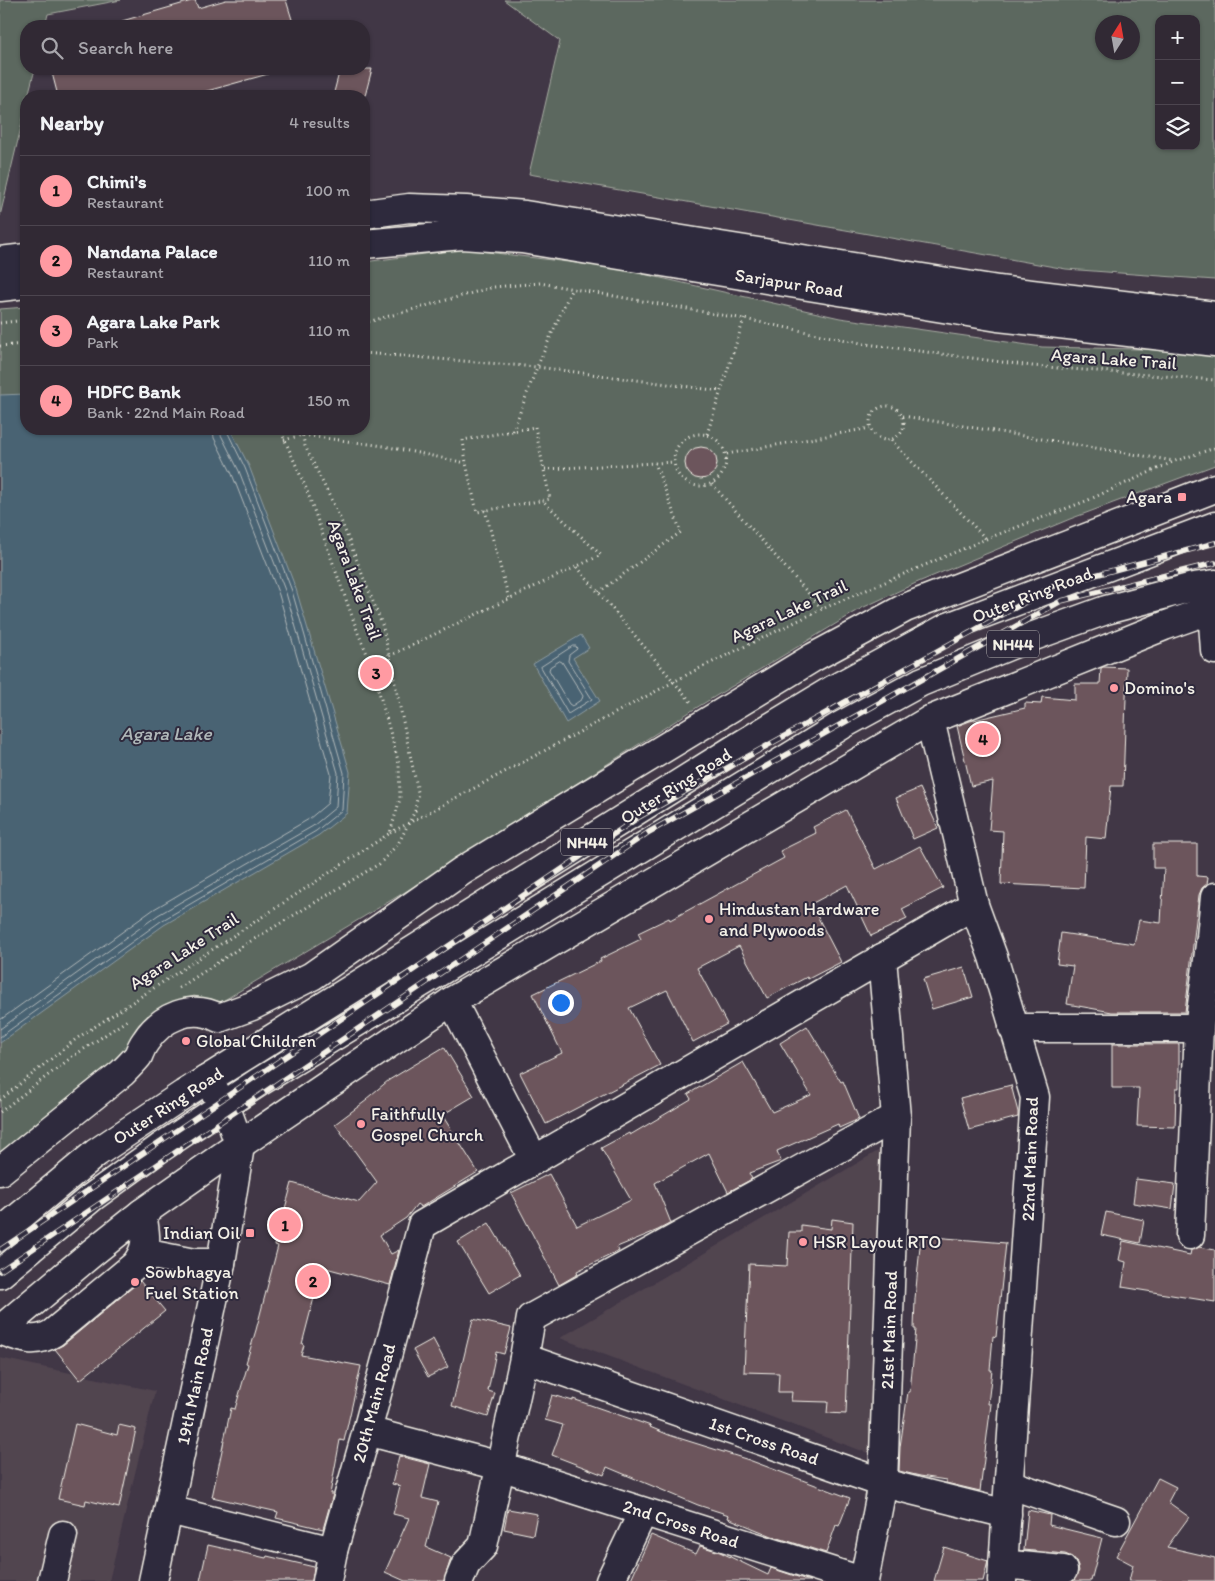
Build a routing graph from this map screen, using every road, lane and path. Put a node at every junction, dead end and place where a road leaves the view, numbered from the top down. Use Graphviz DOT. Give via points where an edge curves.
graph roads {
  1 [pos="370,213"];
  2 [pos="370,243"];
  3 [pos="20,259"];
  4 [pos="0,261"];
  5 [pos="20,285"];
  6 [pos="0,287"];
  7 [pos="572,288"];
  8 [pos="1215,316"];
  9 [pos="744,319"];
  10 [pos="20,321"];
  11 [pos="370,321"];
  12 [pos="0,323"];
  13 [pos="1215,342"];
  14 [pos="20,344"];
  15 [pos="0,346"];
  16 [pos="370,353"];
  17 [pos="537,367"];
  18 [pos="1215,380"];
  19 [pos="721,391"];
  20 [pos="903,416"];
  21 [pos="870,428"];
  22 [pos="513,431"];
  23 [pos="707,434"];
  24 [pos="282,435"];
  25 [pos="302,435"];
  26 [pos="284,440"];
  27 [pos="891,440"];
  28 [pos="1215,448"];
  29 [pos="727,454"];
  30 [pos="1175,461"];
  31 [pos="674,462"];
  32 [pos="466,463"];
  33 [pos="655,463"];
  34 [pos="544,469"];
  35 [pos="712,484"];
  36 [pos="1215,488"];
  37 [pos="542,500"];
  38 [pos="485,510"];
  39 [pos="1215,526"];
  40 [pos="986,539"];
  41 [pos="577,567"];
  42 [pos="599,592"];
  43 [pos="1209,597"];
  44 [pos="509,599"];
  45 [pos="822,609"];
  46 [pos="1215,650"];
  47 [pos="389,656"];
  48 [pos="371,663"];
  49 [pos="674,682"];
  50 [pos="930,720"];
  51 [pos="708,722"];
  52 [pos="409,822"];
  53 [pos="390,833"];
  54 [pos="1215,897"];
  55 [pos="974,905"];
  56 [pos="882,958"];
  57 [pos="176,989"];
  58 [pos="452,1001"];
  59 [pos="136,1015"];
  60 [pos="1014,1028"];
  61 [pos="1199,1028"];
  62 [pos="1206,1062"];
  63 [pos="206,1080"];
  64 [pos="0,1100"];
  65 [pos="225,1105"];
  66 [pos="0,1112"];
  67 [pos="896,1117"];
  68 [pos="240,1146"];
  69 [pos="534,1160"];
  70 [pos="0,1171"];
  71 [pos="142,1213"];
  72 [pos="0,1233"];
  73 [pos="1190,1235"];
  74 [pos="143,1253"];
  75 [pos="220,1262"];
  76 [pos="0,1274"];
  77 [pos="0,1330"];
  78 [pos="524,1358"];
  79 [pos="367,1430"];
  80 [pos="500,1466"];
  81 [pos="883,1483"];
  82 [pos="1010,1484"];
  83 [pos="169,1510"];
  84 [pos="643,1512"];
  85 [pos="1008,1514"];
  86 [pos="1116,1522"];
  87 [pos="63,1535"];
  88 [pos="333,1551"];
  89 [pos="1063,1570"];
  90 [pos="1003,1573"];
  91 [pos="52,1581"];
  92 [pos="153,1581"];
  93 [pos="327,1581"];
  94 [pos="458,1581"];
  95 [pos="610,1581"];
  96 [pos="863,1581"];
  1 -- 8 [label="main road, Sarjapur Road" via="409,208 525,215 998,290"];
  2 -- 13 [label="main road, Sarjapur Road" via="462,235 522,239 998,317"];
  3 -- 4 [label="main road"];
  5 -- 6 [label="main road"];
  7 -- 9 [label="path, Agara Lake Trail"];
  7 -- 11 [label="path, Agara Lake Trail" via="540,283 494,287"];
  7 -- 17 [label="path"];
  9 -- 18 [label="path, Agara Lake Trail" via="866,344 1022,365"];
  9 -- 19 [label="path"];
  10 -- 12 [label="path"];
  14 -- 15 [label="path"];
  16 -- 17 [label="path"];
  17 -- 19 [label="path"];
  17 -- 22 [label="path"];
  19 -- 23 [label="path"];
  20 -- 21 [label="path" via="895,408 878,408 871,416"];
  20 -- 27 [label="path" via="903,431"];
  20 -- 30 [label="path"];
  21 -- 27 [label="path" via="880,440"];
  21 -- 29 [label="path"];
  22 -- 32 [label="path" via="463,440"];
  22 -- 34 [label="path" via="535,427"];
  23 -- 29 [label="path" via="720,442"];
  23 -- 31 [label="path" via="699,433 683,439 674,454"];
  24 -- 26 [label="path, Agara Lake Trail"];
  25 -- 26 [label="path"];
  25 -- 32 [label="path" via="384,446"];
  25 -- 47 [label="path" via="340,518 383,627"];
  26 -- 48 [label="path, Agara Lake Trail" via="306,488"];
  27 -- 40 [label="path"];
  28 -- 30 [label="path, Agara Lake Trail"];
  29 -- 35 [label="path" via="724,471"];
  30 -- 40 [label="path, Agara Lake Trail" via="1086,501"];
  31 -- 33 [label="path"];
  31 -- 35 [label="path" via="676,470 687,483"];
  32 -- 38 [label="path" via="477,512"];
  33 -- 34 [label="path"];
  33 -- 42 [label="path" via="681,532"];
  34 -- 37 [label="path" via="550,499"];
  35 -- 45 [label="path"];
  36 -- 51 [label="main road" via="905,608 814,657"];
  37 -- 38 [label="path"];
  37 -- 41 [label="path" via="601,555"];
  38 -- 44 [label="path"];
  39 -- 63 [label="main road, Outer Ring Road / NH44" via="948,626 733,750"];
  40 -- 45 [label="path, Agara Lake Trail"];
  41 -- 42 [label="path"];
  41 -- 44 [label="path"];
  42 -- 49 [label="path"];
  43 -- 46 [label="main road"];
  43 -- 50 [label="main road" via="1164,626"];
  43 -- 65 [label="main road, Outer Ring Road / NH44" via="1106,610 913,686 842,725"];
  44 -- 47 [label="path"];
  45 -- 49 [label="path, Agara Lake Trail"];
  47 -- 48 [label="path"];
  47 -- 52 [label="path" via="418,792 415,811"];
  48 -- 53 [label="path, Agara Lake Trail" via="399,764 400,799"];
  49 -- 51 [label="path"];
  49 -- 52 [label="path, Agara Lake Trail"];
  50 -- 55 [label="main road, 22nd Main Road"];
  50 -- 58 [label="main road"];
  51 -- 70 [label="main road" via="462,871 312,976 235,1013 219,1018 199,1011 188,1012 165,1022 144,1042 122,1073"];
  52 -- 53 [label="path, Agara Lake Trail"];
  52 -- 57 [label="path" via="398,844 379,864"];
  53 -- 64 [label="path, Agara Lake Trail" via="76,1039"];
  54 -- 61 [label="main road"];
  55 -- 56 [label="main road"];
  55 -- 60 [label="main road, 22nd Main Road"];
  56 -- 67 [label="main road, 21st Main Road"];
  56 -- 69 [label="main road"];
  58 -- 68 [label="main road"];
  58 -- 69 [label="main road"];
  59 -- 66 [label="path" via="72,1057"];
  60 -- 61 [label="main road"];
  60 -- 82 [label="main road, 22nd Main Road" via="1035,1097"];
  61 -- 62 [label="main road"];
  62 -- 73 [label="main road"];
  63 -- 65 [label="main road, 19th Main Road"];
  63 -- 72 [label="main road, Outer Ring Road / NH44" via="96,1153"];
  65 -- 68 [label="main road, 19th Main Road"];
  65 -- 76 [label="main road, Outer Ring Road / NH44" via="91,1198"];
  67 -- 78 [label="main road" via="531,1318"];
  67 -- 81 [label="main road, 21st Main Road"];
  68 -- 71 [label="main road"];
  68 -- 75 [label="main road, 19th Main Road"];
  69 -- 79 [label="main road, 20th Main Road" via="422,1225"];
  71 -- 74 [label="main road" via="146,1243"];
  71 -- 77 [label="main road"];
  74 -- 75 [label="main road" via="194,1263"];
  74 -- 77 [label="main road" via="135,1265 44,1338 33,1340"];
  75 -- 83 [label="main road, 19th Main Road"];
  78 -- 80 [label="main road"];
  78 -- 81 [label="main road, 1st Cross Road"];
  79 -- 80 [label="main road, 2nd Cross Road"];
  79 -- 88 [label="main road, 20th Main Road"];
  80 -- 84 [label="main road, 2nd Cross Road"];
  80 -- 94 [label="main road" via="483,1546 466,1564"];
  81 -- 85 [label="main road, 1st Cross Road"];
  81 -- 96 [label="main road, 21st Main Road"];
  82 -- 85 [label="main road, 22nd Main Road"];
  82 -- 86 [label="main road"];
  83 -- 88 [label="main road"];
  83 -- 92 [label="main road, 19th Main Road"];
  84 -- 95 [label="main road"];
  84 -- 96 [label="main road, 2nd Cross Road"];
  85 -- 90 [label="main road, 22nd Main Road"];
  87 -- 91 [label="main road"];
  88 -- 93 [label="main road, 20th Main Road"];
  89 -- 90 [label="main road"];
}
